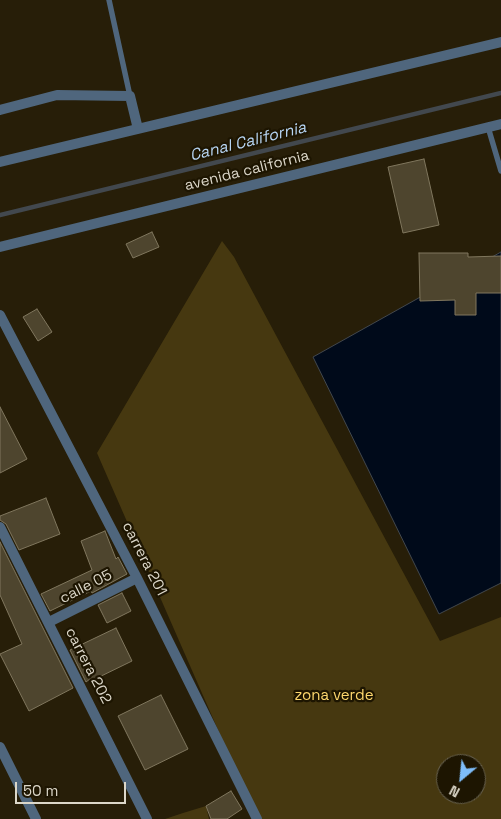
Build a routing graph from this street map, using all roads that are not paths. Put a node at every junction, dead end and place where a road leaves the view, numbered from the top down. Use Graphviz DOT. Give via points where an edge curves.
graph roads {
  1 [pos="109,0"];
  2 [pos="501,42"];
  3 [pos="130,96"];
  4 [pos="0,110"];
  5 [pos="501,124"];
  6 [pos="488,127"];
  7 [pos="138,129"];
  8 [pos="0,162"];
  9 [pos="501,171"];
  10 [pos="0,247"];
  11 [pos="0,315"];
  12 [pos="0,527"];
  13 [pos="137,578"];
  14 [pos="49,622"];
  15 [pos="0,747"];
  16 [pos="36,819"];
  17 [pos="148,819"];
  18 [pos="257,819"];
  1 -- 3 [label="lane"];
  2 -- 7 [label="street"];
  3 -- 4 [label="street" via="57,95"];
  3 -- 7 [label="street"];
  5 -- 6 [label="street, avenida california"];
  6 -- 9 [label="lane"];
  6 -- 10 [label="street, avenida california"];
  7 -- 8 [label="street"];
  11 -- 13 [label="street, carrera 201"];
  12 -- 14 [label="street, carrera 202"];
  13 -- 14 [label="street, calle 05"];
  13 -- 18 [label="street, carrera 201"];
  14 -- 17 [label="street, carrera 202"];
  15 -- 16 [label="street"];
}
